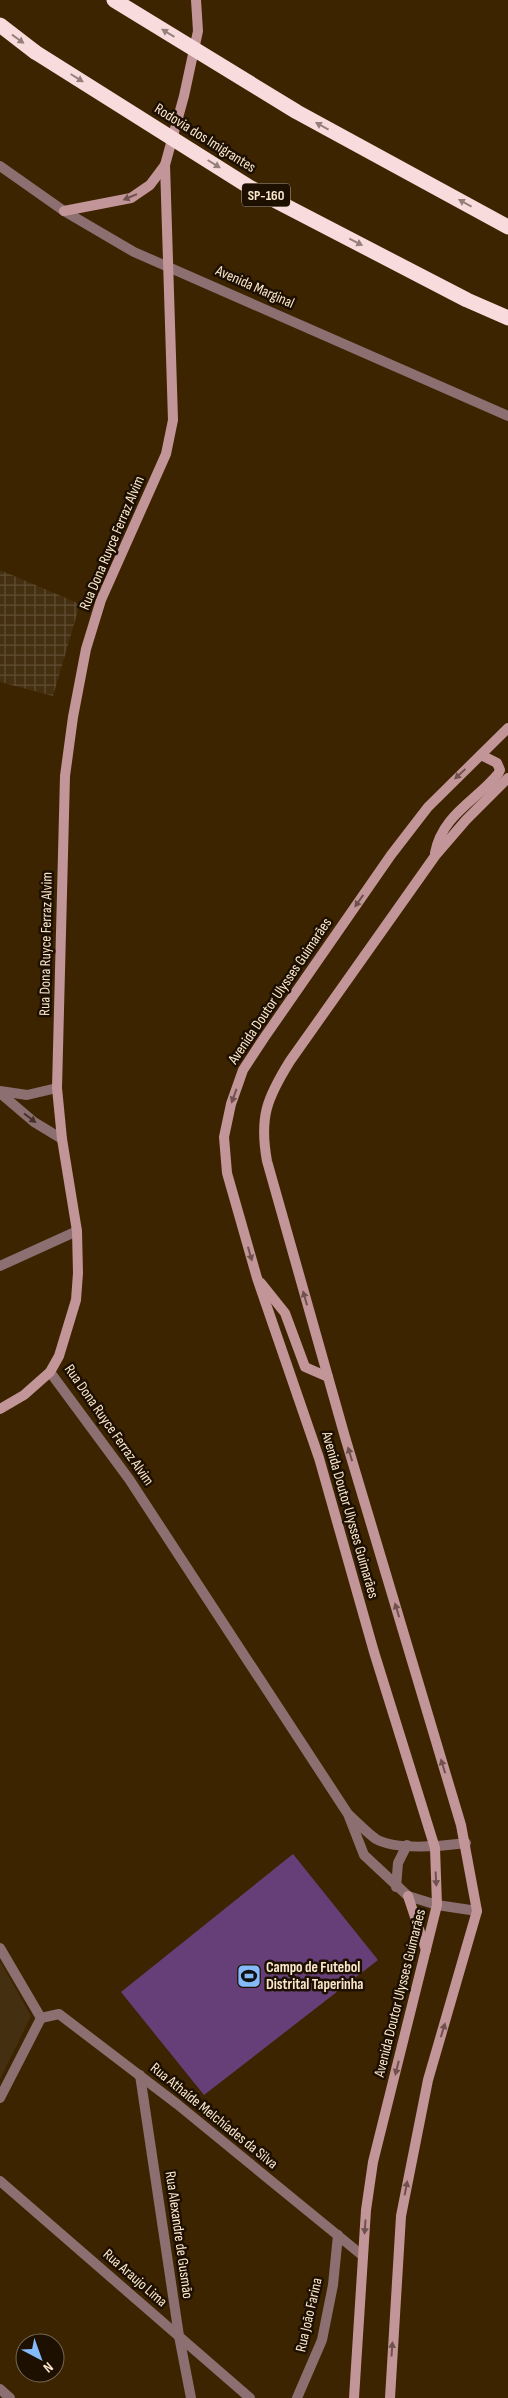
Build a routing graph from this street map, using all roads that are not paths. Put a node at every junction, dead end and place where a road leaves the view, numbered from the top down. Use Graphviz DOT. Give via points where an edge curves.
graph roads {
  1 [pos="114,0"];
  2 [pos="196,0"];
  3 [pos="0,26"];
  4 [pos="165,164"];
  5 [pos="0,166"];
  6 [pos="64,210"];
  7 [pos="508,227"];
  8 [pos="167,264"];
  9 [pos="508,318"];
  10 [pos="508,416"];
  11 [pos="508,728"];
  12 [pos="481,756"];
  13 [pos="508,778"];
  14 [pos="435,856"];
  15 [pos="58,1088"];
  16 [pos="0,1092"];
  17 [pos="62,1139"];
  18 [pos="77,1231"];
  19 [pos="0,1266"];
  20 [pos="257,1278"];
  21 [pos="50,1372"];
  22 [pos="328,1377"];
  23 [pos="0,1409"];
  24 [pos="348,1814"];
  25 [pos="466,1843"];
  26 [pos="407,1845"];
  27 [pos="434,1848"];
  28 [pos="396,1886"];
  29 [pos="408,1896"];
  30 [pos="437,1905"];
  31 [pos="477,1911"];
  32 [pos="0,1948"];
  33 [pos="426,1950"];
  34 [pos="41,2018"];
  35 [pos="140,2076"];
  36 [pos="0,2098"];
  37 [pos="0,2181"];
  38 [pos="338,2235"];
  39 [pos="363,2256"];
  40 [pos="179,2336"];
  41 [pos="0,2389"];
  42 [pos="10,2398"];
  43 [pos="191,2398"];
  44 [pos="250,2398"];
  45 [pos="297,2398"];
  46 [pos="354,2398"];
  47 [pos="390,2398"];
  7 -- 1 [label="highway, one-way, bridge" via="297,112"];
  2 -- 4 [label="main road, Rua Dona Ruyce Ferraz Alvim" via="198,31"];
  3 -- 9 [label="highway, Rodovia dos Imigrantes / SP-160, one-way, bridge" via="35,52 251,188"];
  4 -- 6 [label="main road, one-way" via="150,185 131,198"];
  4 -- 8 [label="main road, Rua Dona Ruyce Ferraz Alvim"];
  5 -- 6 [label="street, Avenida Marginal"];
  6 -- 8 [label="street, Avenida Marginal" via="134,252"];
  8 -- 10 [label="street, Avenida Marginal"];
  8 -- 15 [label="main road, Rua Dona Ruyce Ferraz Alvim" via="173,420 166,454 101,600 86,649 71,737 66,776"];
  11 -- 12 [label="main road, Avenida Doutor Ulysses Guimarães"];
  12 -- 14 [label="main road" via="497,763 500,770 453,816 440,836"];
  12 -- 20 [label="main road, Avenida Doutor Ulysses Guimarães, one-way" via="428,807 391,855 243,1070 231,1104 224,1138 225,1155 227,1173"];
  13 -- 14 [label="main road, Avenida Doutor Ulysses Guimarães"];
  22 -- 14 [label="main road, Avenida Doutor Ulysses Guimarães, one-way" via="266,1161 262,1135 266,1110 272,1090 290,1061"];
  15 -- 16 [label="street" via="27,1095"];
  15 -- 17 [label="main road, Rua Dona Ruyce Ferraz Alvim"];
  16 -- 17 [label="street, one-way" via="34,1122"];
  17 -- 18 [label="main road, Rua Dona Ruyce Ferraz Alvim"];
  18 -- 19 [label="street"];
  18 -- 21 [label="main road, Rua Dona Ruyce Ferraz Alvim" via="76,1300 62,1347"];
  20 -- 22 [label="main road" via="285,1313 306,1367"];
  20 -- 27 [label="main road, Avenida Doutor Ulysses Guimarães" via="319,1458"];
  21 -- 23 [label="main road" via="24,1395"];
  21 -- 24 [label="street, Rua Dona Ruyce Ferraz Alvim" via="129,1479"];
  25 -- 22 [label="main road, Avenida Doutor Ulysses Guimarães, one-way"];
  24 -- 26 [label="street, Rua Dona Ruyce Ferraz Alvim" via="376,1839"];
  24 -- 28 [label="street, Rua Dona Ruyce Ferraz Alvim" via="364,1855"];
  25 -- 27 [label="street, Rua Dona Ruyce Ferraz Alvim"];
  25 -- 31 [label="main road, Avenida Doutor Ulysses Guimarães"];
  26 -- 27 [label="street, Rua Dona Ruyce Ferraz Alvim"];
  26 -- 28 [label="street" via="398,1863"];
  27 -- 30 [label="main road, Avenida Doutor Ulysses Guimarães, one-way"];
  28 -- 29 [label="street, Rua Dona Ruyce Ferraz Alvim"];
  29 -- 30 [label="street, Rua Dona Ruyce Ferraz Alvim"];
  29 -- 33 [label="main road"];
  30 -- 31 [label="street, Rua Dona Ruyce Ferraz Alvim"];
  30 -- 33 [label="main road, Avenida Doutor Ulysses Guimarães"];
  47 -- 31 [label="main road, Avenida Doutor Ulysses Guimarães, one-way" via="401,2216 428,2080"];
  32 -- 34 [label="street"];
  33 -- 39 [label="main road, Avenida Doutor Ulysses Guimarães, one-way" via="373,2162"];
  34 -- 35 [label="street, Rua Athaíde Melchíades da Silva" via="59,2014"];
  34 -- 36 [label="street"];
  35 -- 38 [label="street, Rua Athaíde Melchíades da Silva"];
  35 -- 40 [label="street, Rua Alexandre de Gusmão"];
  37 -- 40 [label="street, Rua Araujo Lima"];
  38 -- 39 [label="street, Rua Athaíde Melchíades da Silva"];
  38 -- 45 [label="street, Rua João Farina" via="333,2285 322,2340"];
  39 -- 46 [label="main road, Avenida Doutor Ulysses Guimarães"];
  40 -- 43 [label="street, Rua Alexandre de Gusmão"];
  40 -- 44 [label="street, Rua Araujo Lima"];
  41 -- 42 [label="street"];
}
